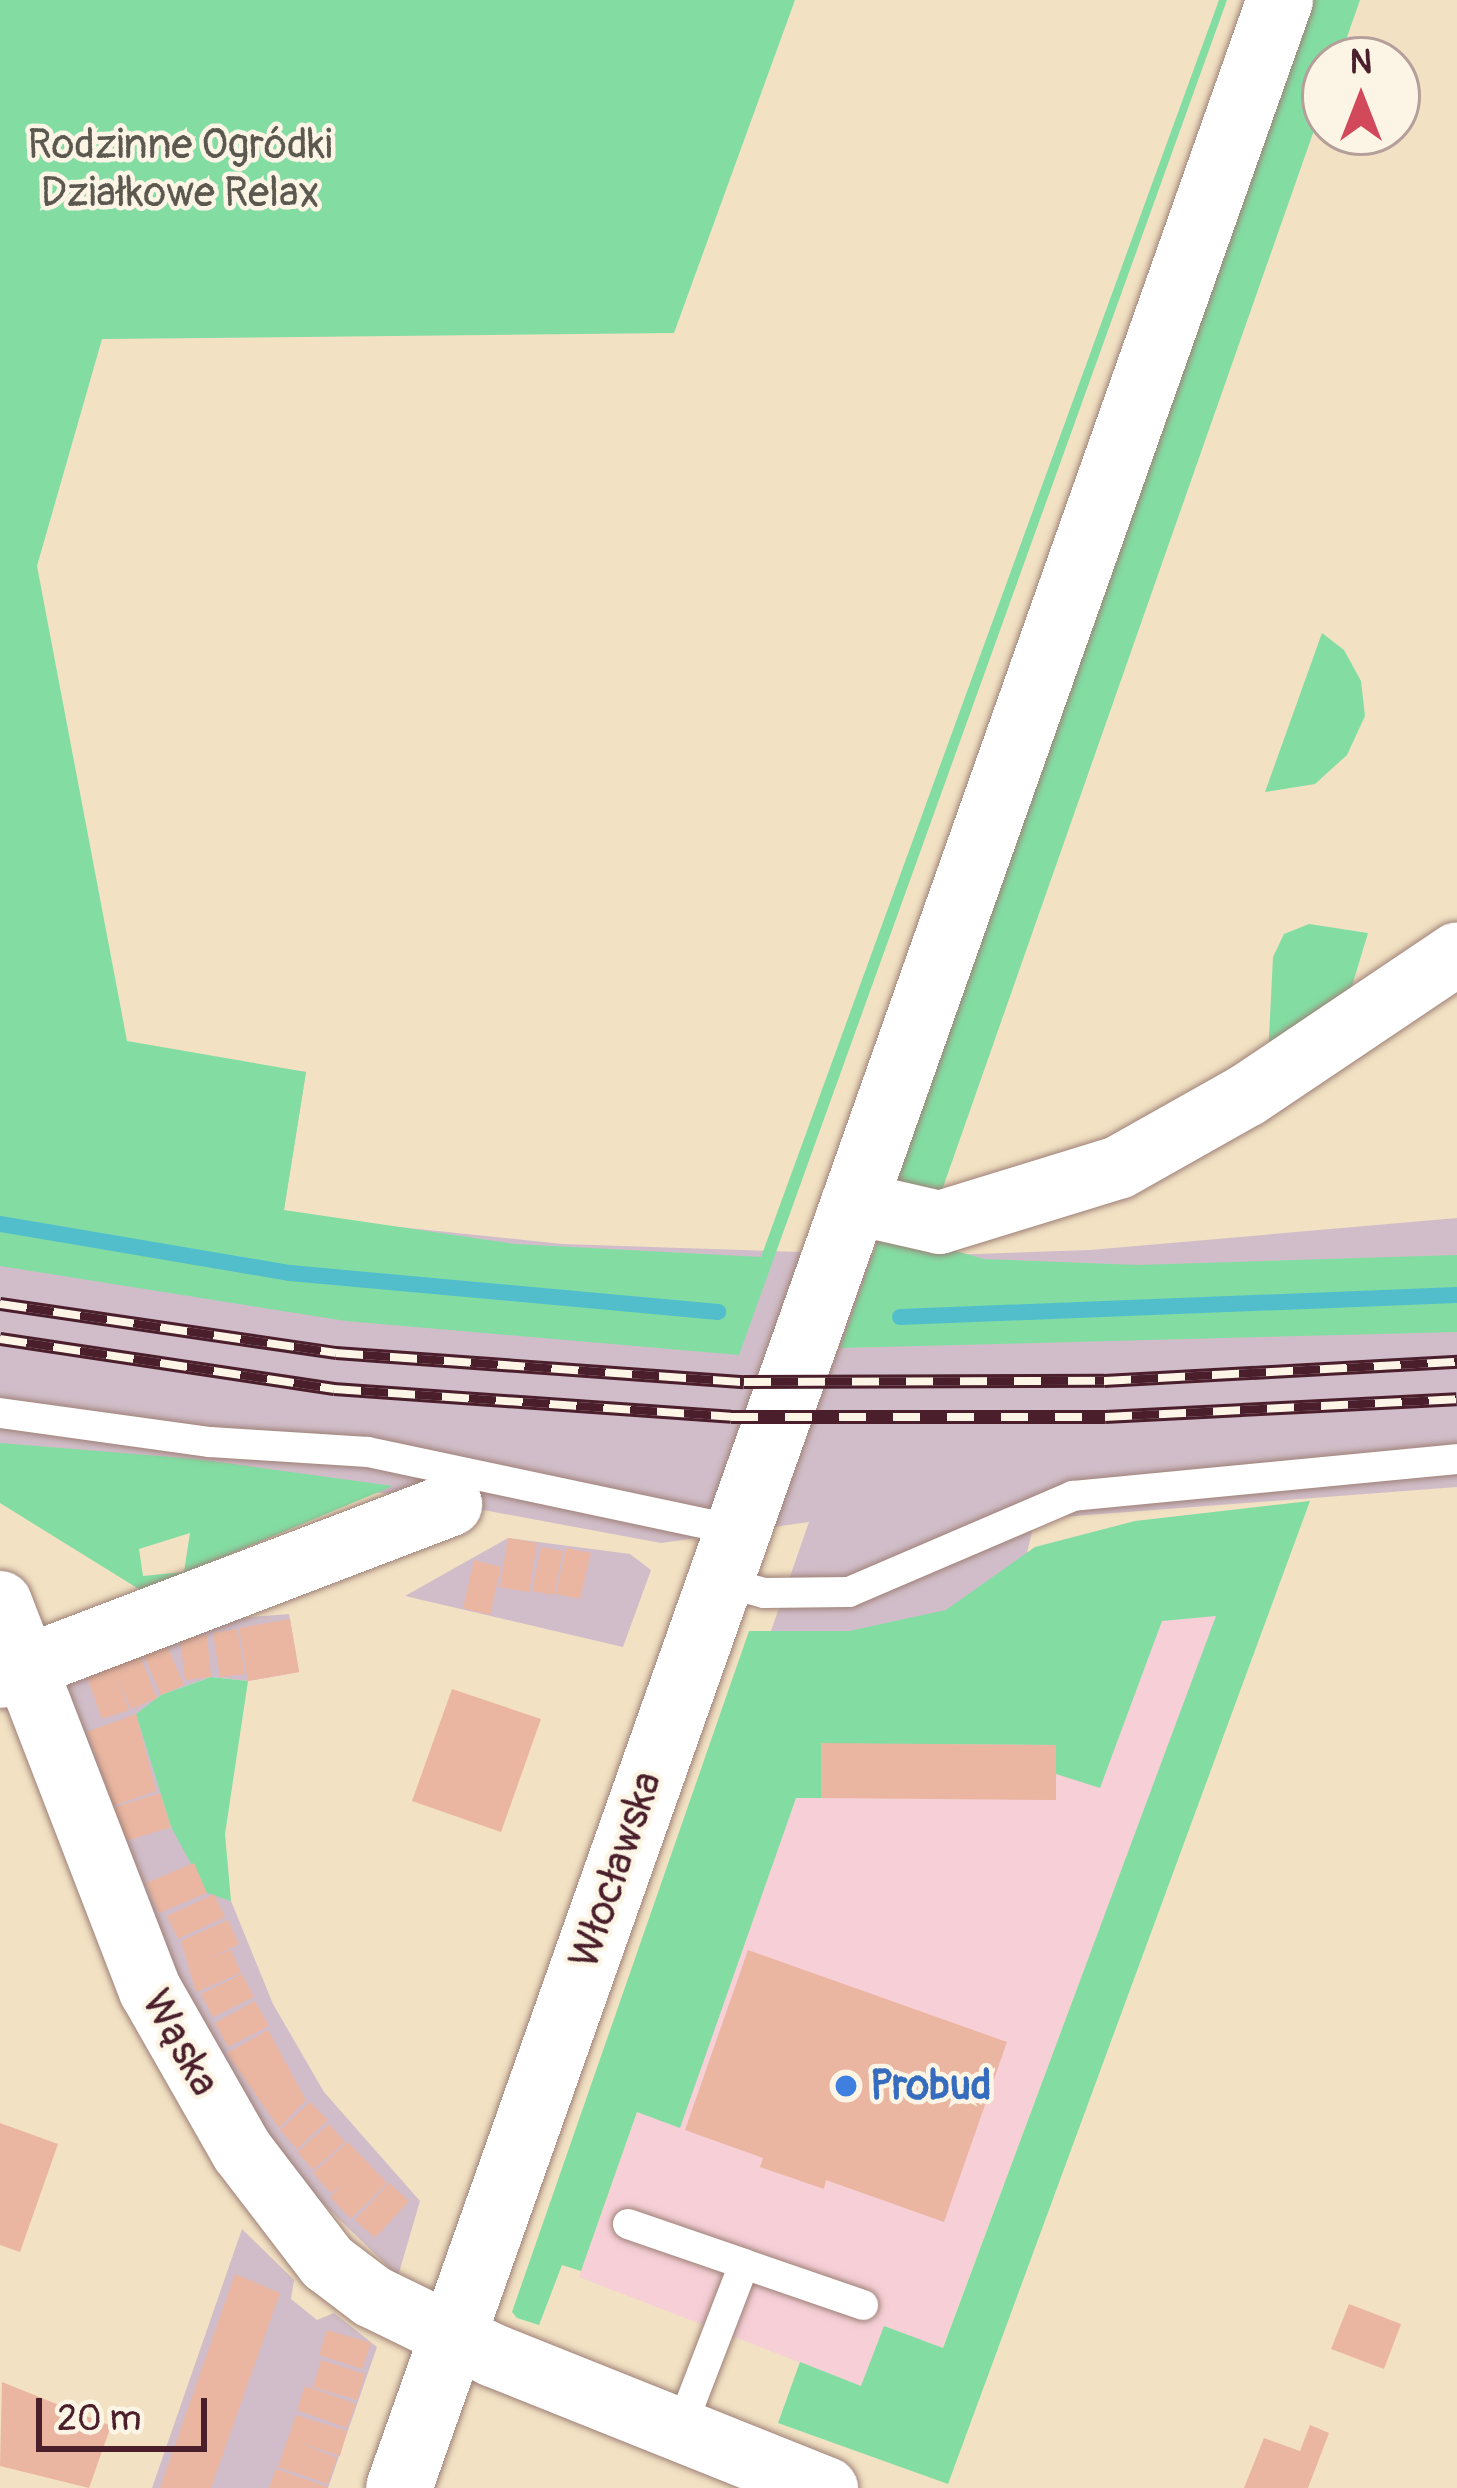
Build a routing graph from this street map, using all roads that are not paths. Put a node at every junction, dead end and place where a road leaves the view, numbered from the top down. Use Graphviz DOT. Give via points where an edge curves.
graph roads {
  1 [pos="1280,0"];
  2 [pos="1457,953"];
  3 [pos="844,1227"];
  4 [pos="0,1413"];
  5 [pos="1457,1459"];
  6 [pos="512,1478"];
  7 [pos="450,1504"];
  8 [pos="727,1555"];
  9 [pos="0,1602"];
  10 [pos="11,1670"];
  11 [pos="628,2224"];
  12 [pos="744,2264"];
  13 [pos="863,2305"];
  14 [pos="452,2336"];
  15 [pos="680,2430"];
  16 [pos="399,2488"];
  17 [pos="826,2488"];
  1 -- 3 [label="street, Włocławska"];
  2 -- 3 [label="street" via="1246,1095 1118,1167 939,1222"];
  3 -- 8 [label="street, Włocławska"];
  4 -- 6 [label="lane" via="210,1442 368,1452"];
  5 -- 8 [label="lane" via="1073,1496 849,1592 764,1593"];
  6 -- 7 [label="lane"];
  6 -- 8 [label="lane"];
  7 -- 10 [label="street"];
  8 -- 14 [label="street, Włocławska"];
  9 -- 10 [label="street, Wąska"];
  10 -- 14 [label="street, Wąska" via="118,1924 242,2151 327,2262"];
  11 -- 12 [label="lane"];
  12 -- 13 [label="lane"];
  12 -- 15 [label="lane"];
  14 -- 15 [label="street, Wąska"];
  14 -- 16 [label="street, Włocławska"];
  15 -- 17 [label="street, Wąska"];
}
